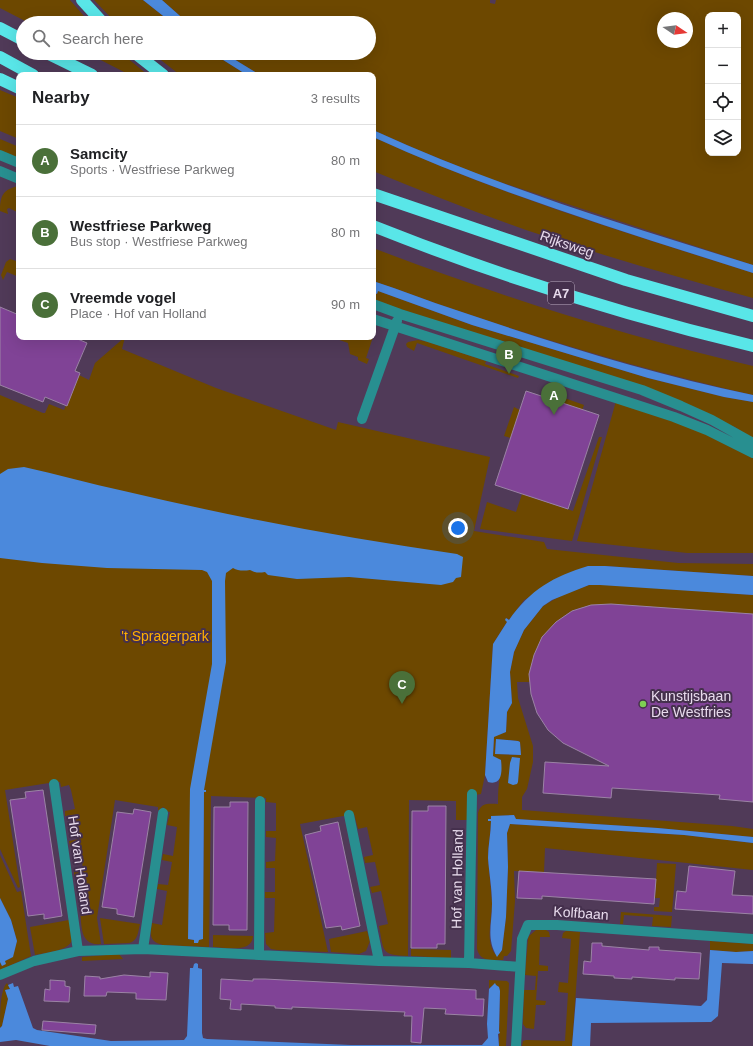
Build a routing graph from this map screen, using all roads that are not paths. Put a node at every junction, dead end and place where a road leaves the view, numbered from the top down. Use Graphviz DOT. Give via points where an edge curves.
graph roads {
  1 [pos="82,0"];
  2 [pos="97,16"];
  3 [pos="0,28"];
  4 [pos="16,36"];
  5 [pos="0,57"];
  6 [pos="61,60"];
  7 [pos="144,60"];
  8 [pos="28,72"];
  9 [pos="86,72"];
  10 [pos="159,72"];
  11 [pos="0,79"];
  12 [pos="16,87"];
  13 [pos="1,159"];
  14 [pos="16,162"];
  15 [pos="0,171"];
  16 [pos="16,178"];
  17 [pos="376,190"];
  18 [pos="376,195"];
  19 [pos="413,208"];
  20 [pos="376,227"];
  21 [pos="376,305"];
  22 [pos="400,314"];
  23 [pos="753,316"];
  24 [pos="376,320"];
  25 [pos="395,327"];
  26 [pos="753,346"];
  27 [pos="362,419"];
  28 [pos="753,443"];
  29 [pos="753,454"];
  30 [pos="54,784"];
  31 [pos="472,794"];
  32 [pos="260,801"];
  33 [pos="163,813"];
  34 [pos="349,815"];
  35 [pos="753,939"];
  36 [pos="143,948"];
  37 [pos="78,951"];
  38 [pos="259,954"];
  39 [pos="379,961"];
  40 [pos="470,963"];
  41 [pos="520,967"];
  42 [pos="0,975"];
  43 [pos="516,1046"];
  1 -- 2 [label="highway"];
  3 -- 4 [label="highway"];
  5 -- 8 [label="highway"];
  6 -- 9 [label="highway"];
  7 -- 10 [label="highway"];
  11 -- 12 [label="highway"];
  13 -- 14 [label="street"];
  15 -- 16 [label="street"];
  17 -- 19 [label="highway, A7"];
  18 -- 19 [label="highway, Rijksweg / A7"];
  19 -- 23 [label="highway, Rijksweg / A7" via="626,280"];
  20 -- 26 [label="highway, A7" via="487,270 616,310"];
  21 -- 22 [label="street"];
  22 -- 25 [label="street"];
  22 -- 28 [label="street" via="642,390 712,420"];
  24 -- 25 [label="street"];
  25 -- 27 [label="street"];
  25 -- 29 [label="street" via="646,407 707,430"];
  30 -- 37 [label="street, Hof van Holland"];
  31 -- 40 [label="street, Hof van Holland"];
  32 -- 38 [label="street"];
  33 -- 36 [label="street"];
  34 -- 39 [label="street"];
  35 -- 41 [label="street, Kolfbaan" via="528,925 522,939"];
  36 -- 37 [label="street"];
  36 -- 38 [label="street"];
  37 -- 42 [label="street" via="34,960"];
  38 -- 39 [label="street"];
  39 -- 40 [label="street"];
  40 -- 41 [label="street"];
  41 -- 43 [label="street, Kolfbaan"];
}
